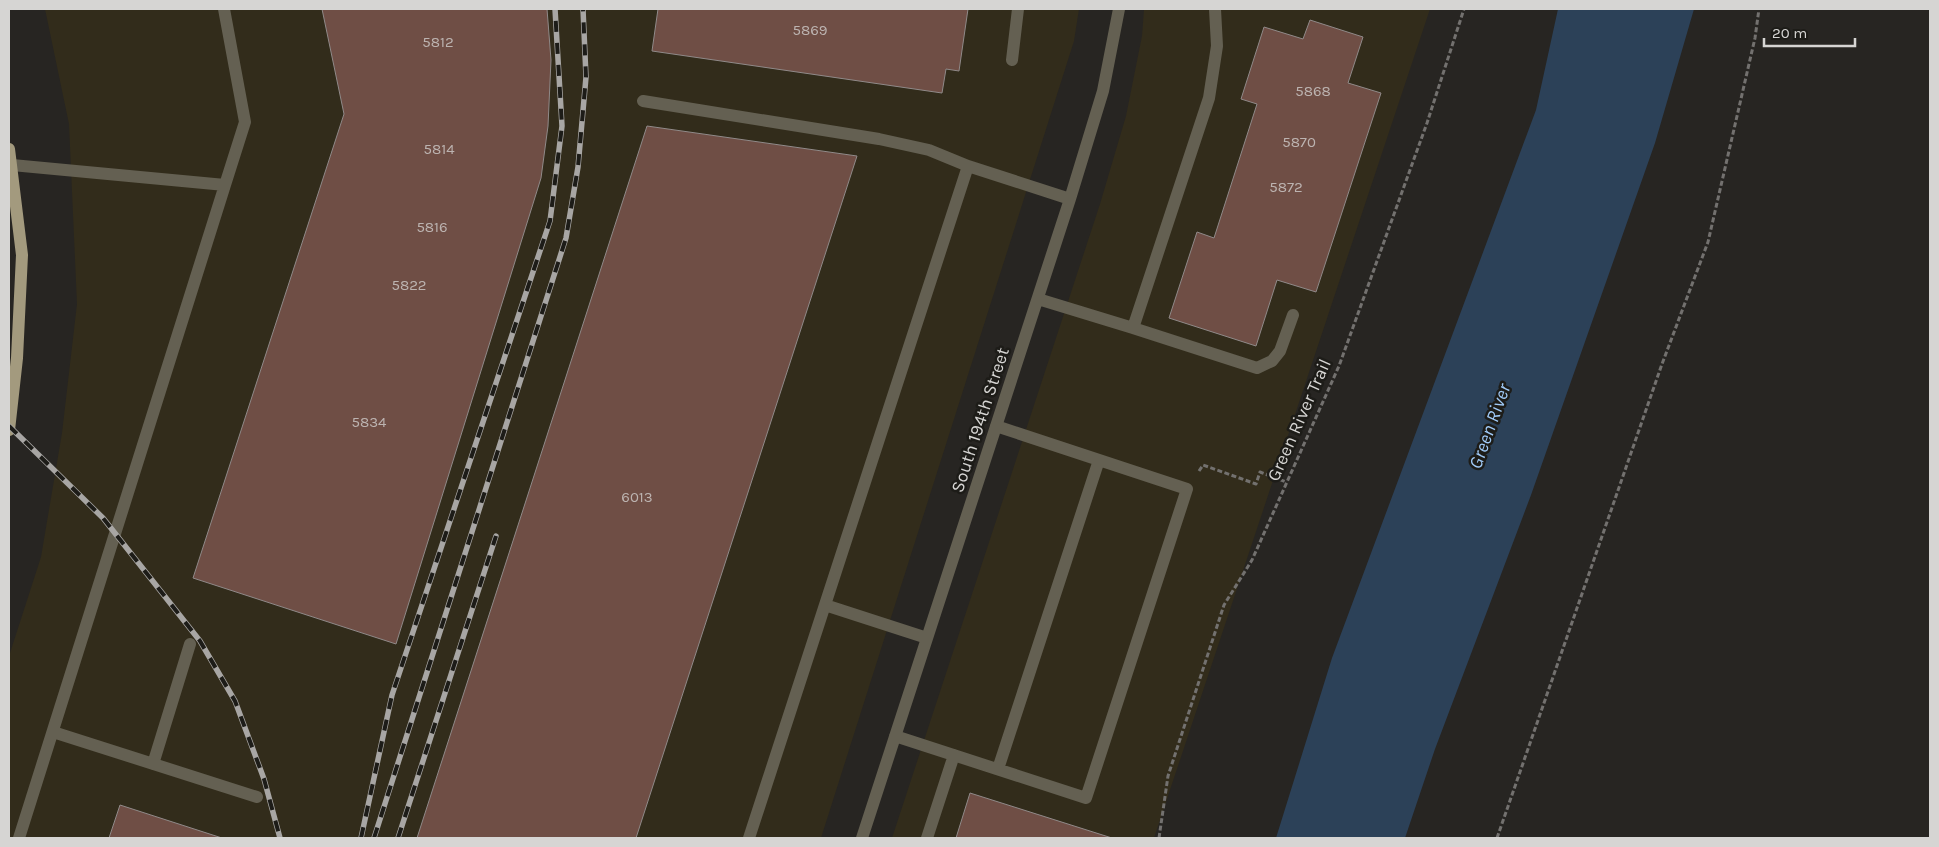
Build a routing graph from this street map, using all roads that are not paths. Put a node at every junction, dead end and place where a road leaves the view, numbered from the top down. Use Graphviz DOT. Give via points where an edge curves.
graph roads {
  1 [pos="224,9"];
  2 [pos="1018,9"];
  3 [pos="1119,9"];
  4 [pos="1215,9"];
  5 [pos="1012,60"];
  6 [pos="643,102"];
  7 [pos="9,149"];
  8 [pos="12,165"];
  9 [pos="968,166"];
  10 [pos="225,185"];
  11 [pos="1070,199"];
  12 [pos="1038,298"];
  13 [pos="1293,316"];
  14 [pos="1133,328"];
  15 [pos="13,358"];
  16 [pos="996,426"];
  17 [pos="9,430"];
  18 [pos="1099,460"];
  19 [pos="825,605"];
  20 [pos="927,638"];
  21 [pos="190,644"];
  22 [pos="52,732"];
  23 [pos="895,736"];
  24 [pos="954,755"];
  25 [pos="152,764"];
  26 [pos="998,769"];
  27 [pos="257,797"];
  28 [pos="19,838"];
  29 [pos="749,838"];
  30 [pos="862,838"];
  31 [pos="927,838"];
  1 -- 10 [label="street" via="245,122"];
  2 -- 5 [label="street"];
  3 -- 11 [label="street, South 194th Street" via="1103,91"];
  4 -- 14 [label="street" via="1217,46 1209,98"];
  6 -- 9 [label="street" via="879,139 929,150"];
  7 -- 8 [label="main road"];
  8 -- 10 [label="street"];
  8 -- 15 [label="main road" via="22,255"];
  9 -- 11 [label="street"];
  9 -- 19 [label="street"];
  10 -- 22 [label="street"];
  11 -- 12 [label="street, South 194th Street"];
  12 -- 14 [label="street"];
  12 -- 16 [label="street, South 194th Street"];
  13 -- 14 [label="street" via="1280,351 1272,361 1257,368"];
  15 -- 17 [label="main road"];
  16 -- 18 [label="street"];
  16 -- 20 [label="street, South 194th Street"];
  18 -- 26 [label="street"];
  18 -- 26 [label="street" via="1187,489 1086,798"];
  19 -- 20 [label="street"];
  19 -- 29 [label="street"];
  20 -- 23 [label="street, South 194th Street"];
  21 -- 25 [label="street"];
  22 -- 25 [label="street"];
  22 -- 28 [label="street"];
  23 -- 24 [label="street"];
  23 -- 30 [label="street, South 194th Street"];
  24 -- 26 [label="street"];
  24 -- 31 [label="street"];
  25 -- 27 [label="street"];
}
